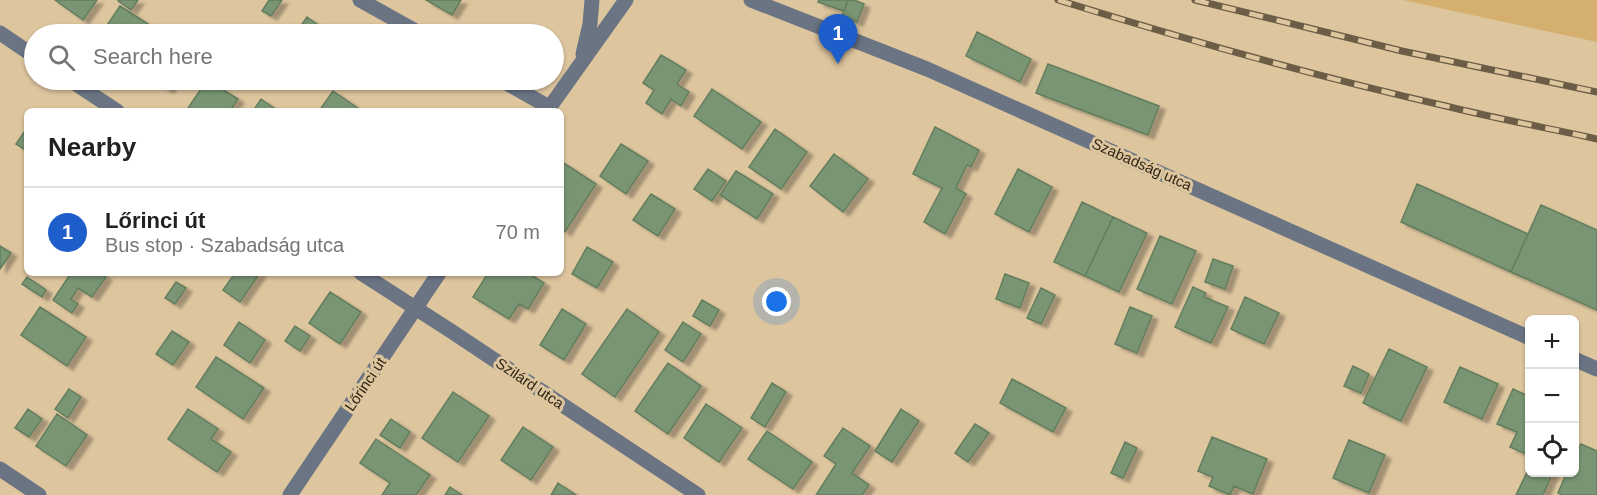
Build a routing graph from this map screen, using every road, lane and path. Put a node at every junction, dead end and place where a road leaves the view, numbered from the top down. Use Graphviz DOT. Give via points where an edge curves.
graph roads {
  1 [pos="360,0"];
  2 [pos="592,0"];
  3 [pos="626,0"];
  4 [pos="751,0"];
  5 [pos="403,24"];
  6 [pos="0,33"];
  7 [pos="24,49"];
  8 [pos="582,60"];
  9 [pos="564,86"];
  10 [pos="85,90"];
  11 [pos="517,90"];
  12 [pos="561,90"];
  13 [pos="112,108"];
  14 [pos="546,108"];
  15 [pos="549,108"];
  16 [pos="366,276"];
  17 [pos="437,276"];
  18 [pos="415,308"];
  19 [pos="1525,336"];
  20 [pos="1579,361"];
  21 [pos="1597,369"];
  22 [pos="0,469"];
  23 [pos="39,495"];
  24 [pos="290,495"];
  25 [pos="698,495"];
  1 -- 5 [label="street"];
  2 -- 8 [label="street"];
  3 -- 8 [label="street"];
  4 -- 19 [label="street, Szabadság utca" via="927,69"];
  6 -- 7 [label="street"];
  8 -- 9 [label="street"];
  10 -- 13 [label="street"];
  11 -- 14 [label="street"];
  12 -- 15 [label="street"];
  16 -- 18 [label="street, Szilárd utca"];
  17 -- 18 [label="street, Lőrinci út"];
  18 -- 24 [label="street, Lőrinci út"];
  18 -- 25 [label="street, Szilárd utca"];
  20 -- 21 [label="street"];
  22 -- 23 [label="street"];
}
